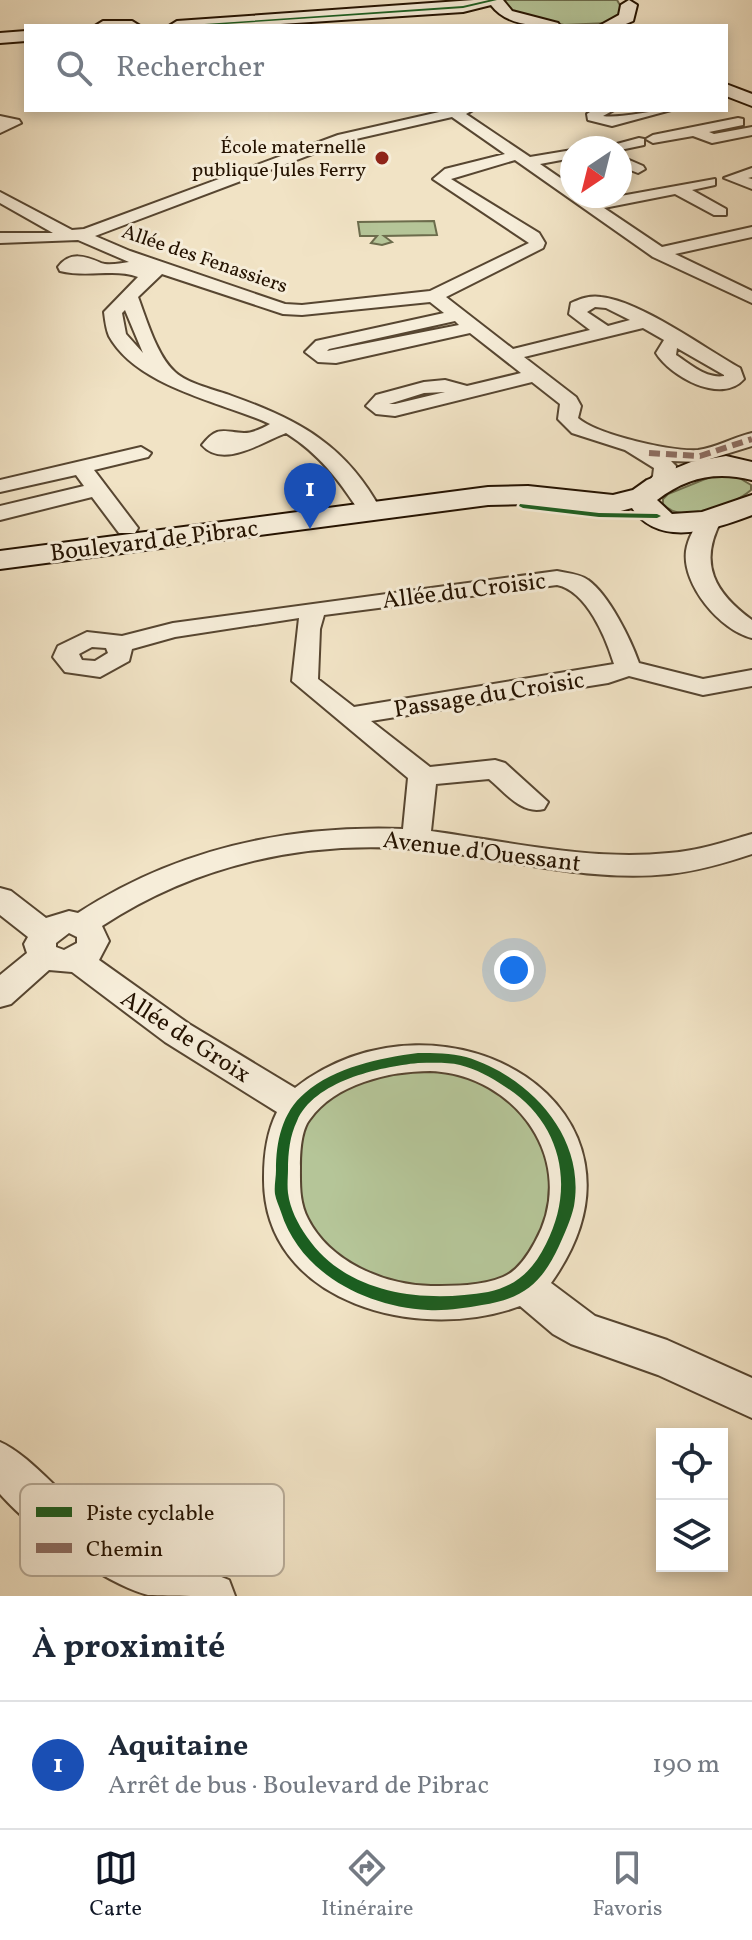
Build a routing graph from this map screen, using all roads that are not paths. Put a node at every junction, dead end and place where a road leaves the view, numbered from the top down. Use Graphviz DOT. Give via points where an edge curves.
graph roads {
  1 [pos="495,0"];
  2 [pos="631,2"];
  3 [pos="506,14"];
  4 [pos="207,24"];
  5 [pos="283,24"];
  6 [pos="544,24"];
  7 [pos="614,24"];
  8 [pos="24,39"];
  9 [pos="0,40"];
  10 [pos="728,90"];
  11 [pos="752,101"];
  12 [pos="456,112"];
  13 [pos="461,112"];
  14 [pos="600,112"];
  15 [pos="655,112"];
  16 [pos="716,112"];
  17 [pos="0,120"];
  18 [pos="738,122"];
  19 [pos="0,129"];
  20 [pos="752,130"];
  21 [pos="695,131"];
  22 [pos="712,139"];
  23 [pos="632,143"];
  24 [pos="739,152"];
  25 [pos="560,156"];
  26 [pos="529,162"];
  27 [pos="560,163"];
  28 [pos="632,166"];
  29 [pos="638,169"];
  30 [pos="752,172"];
  31 [pos="710,182"];
  32 [pos="752,184"];
  33 [pos="560,185"];
  34 [pos="678,189"];
  35 [pos="632,194"];
  36 [pos="0,197"];
  37 [pos="592,208"];
  38 [pos="720,212"];
  39 [pos="752,232"];
  40 [pos="76,236"];
  41 [pos="0,238"];
  42 [pos="752,247"];
  43 [pos="659,253"];
  44 [pos="130,262"];
  45 [pos="678,264"];
  46 [pos="101,270"];
  47 [pos="154,271"];
  48 [pos="626,294"];
  49 [pos="434,296"];
  50 [pos="752,298"];
  51 [pos="599,301"];
  52 [pos="466,321"];
  53 [pos="646,322"];
  54 [pos="605,332"];
  55 [pos="510,355"];
  56 [pos="743,374"];
  57 [pos="537,375"];
  58 [pos="464,393"];
  59 [pos="287,425"];
  60 [pos="752,439"];
  61 [pos="248,440"];
  62 [pos="141,453"];
  63 [pos="80,467"];
  64 [pos="752,471"];
  65 [pos="0,486"];
  66 [pos="98,489"];
  67 [pos="669,501"];
  68 [pos="752,504"];
  69 [pos="371,512"];
  70 [pos="0,513"];
  71 [pos="127,528"];
  72 [pos="0,560"];
  73 [pos="314,609"];
  74 [pos="752,631"];
  75 [pos="119,645"];
  76 [pos="628,668"];
  77 [pos="752,678"];
  78 [pos="348,716"];
  79 [pos="422,777"];
  80 [pos="534,802"];
  81 [pos="416,839"];
  82 [pos="752,844"];
  83 [pos="0,899"];
  84 [pos="83,924"];
  85 [pos="45,945"];
  86 [pos="78,959"];
  87 [pos="0,995"];
  88 [pos="298,1107"];
  89 [pos="524,1285"];
  90 [pos="752,1398"];
  91 [pos="0,1463"];
  92 [pos="20,1485"];
  93 [pos="158,1576"];
  94 [pos="213,1596"];
  1 -- 3 [label="street"];
  1 -- 4 [label="street" via="463,7"];
  2 -- 7 [label="street" via="627,18"];
  3 -- 5 [label="street" via="473,11"];
  3 -- 6 [label="street"];
  8 -- 9 [label="street"];
  10 -- 11 [label="street"];
  12 -- 40 [label="street" via="343,138"];
  13 -- 26 [label="street"];
  14 -- 15 [label="street" via="593,117 612,122"];
  16 -- 18 [label="street"];
  17 -- 19 [label="street" via="14,123"];
  18 -- 20 [label="street"];
  18 -- 21 [label="street"];
  20 -- 22 [label="street"];
  21 -- 22 [label="street"];
  21 -- 23 [label="street"];
  22 -- 24 [label="street"];
  25 -- 26 [label="street"];
  26 -- 27 [label="street"];
  26 -- 33 [label="street"];
  26 -- 49 [label="street, Allée des Fenassiers" via="450,172 441,179 533,236 536,246"];
  28 -- 29 [label="street"];
  30 -- 32 [label="street" via="732,178"];
  31 -- 34 [label="street"];
  34 -- 35 [label="street"];
  34 -- 38 [label="street"];
  36 -- 40 [label="street, Allée des Fenassiers"];
  37 -- 43 [label="street"];
  39 -- 43 [label="street"];
  40 -- 41 [label="street"];
  40 -- 44 [label="street, Allée des Fenassiers"];
  42 -- 45 [label="street"];
  43 -- 45 [label="street"];
  44 -- 46 [label="street"];
  44 -- 47 [label="street, Allée des Fenassiers"];
  45 -- 50 [label="street"];
  47 -- 49 [label="street, Allée des Fenassiers" via="288,310"];
  47 -- 59 [label="street" via="113,312 118,337 144,363 174,379"];
  48 -- 51 [label="street"];
  49 -- 52 [label="street"];
  51 -- 53 [label="street"];
  51 -- 54 [label="street" via="576,310"];
  52 -- 52 [label="street" via="323,345 314,352 336,357"];
  52 -- 55 [label="street"];
  53 -- 54 [label="street"];
  53 -- 56 [label="street"];
  54 -- 55 [label="street"];
  55 -- 57 [label="street"];
  57 -- 58 [label="street"];
  57 -- 67 [label="street" via="570,403 568,419 579,430"];
  59 -- 61 [label="street"];
  59 -- 69 [label="street" via="347,472"];
  60 -- 67 [label="street" via="700,456"];
  62 -- 63 [label="street"];
  63 -- 65 [label="street"];
  63 -- 66 [label="street"];
  64 -- 67 [label="street" via="713,465"];
  66 -- 70 [label="street"];
  66 -- 71 [label="street"];
  67 -- 68 [label="street"];
  67 -- 69 [label="street, Boulevard de Pibrac" via="599,515 451,502"];
  67 -- 74 [label="street" via="706,588"];
  69 -- 72 [label="street, Boulevard de Pibrac"];
  73 -- 75 [label="street, Allée du Croisic" via="173,630"];
  73 -- 76 [label="street, Allée du Croisic" via="562,579 585,590 626,655"];
  73 -- 78 [label="street" via="303,677"];
  76 -- 77 [label="street" via="703,687"];
  76 -- 78 [label="street, Passage du Croisic"];
  78 -- 79 [label="street"];
  79 -- 80 [label="street" via="495,769"];
  79 -- 81 [label="street"];
  81 -- 82 [label="street, Avenue d'Ouessant" via="617,867 679,864"];
  81 -- 84 [label="street, Avenue d'Ouessant" via="334,838 233,854 149,886"];
  83 -- 85 [label="street"];
  84 -- 85 [label="street" via="56,925"];
  84 -- 86 [label="street" via="94,941"];
  85 -- 86 [label="street" via="67,962"];
  85 -- 87 [label="street"];
  86 -- 88 [label="street, Allée de Groix" via="177,1033"];
  88 -- 89 [label="street" via="286,1134 281,1189 292,1225 319,1262 392,1301 423,1304 492,1297"];
  88 -- 89 [label="street" via="321,1089 372,1065 418,1058 463,1061 523,1091 540,1106 562,1143 570,1186 558,1235"];
  89 -- 90 [label="street" via="585,1331 667,1359"];
  91 -- 92 [label="street"];
  93 -- 94 [label="street"];
}
